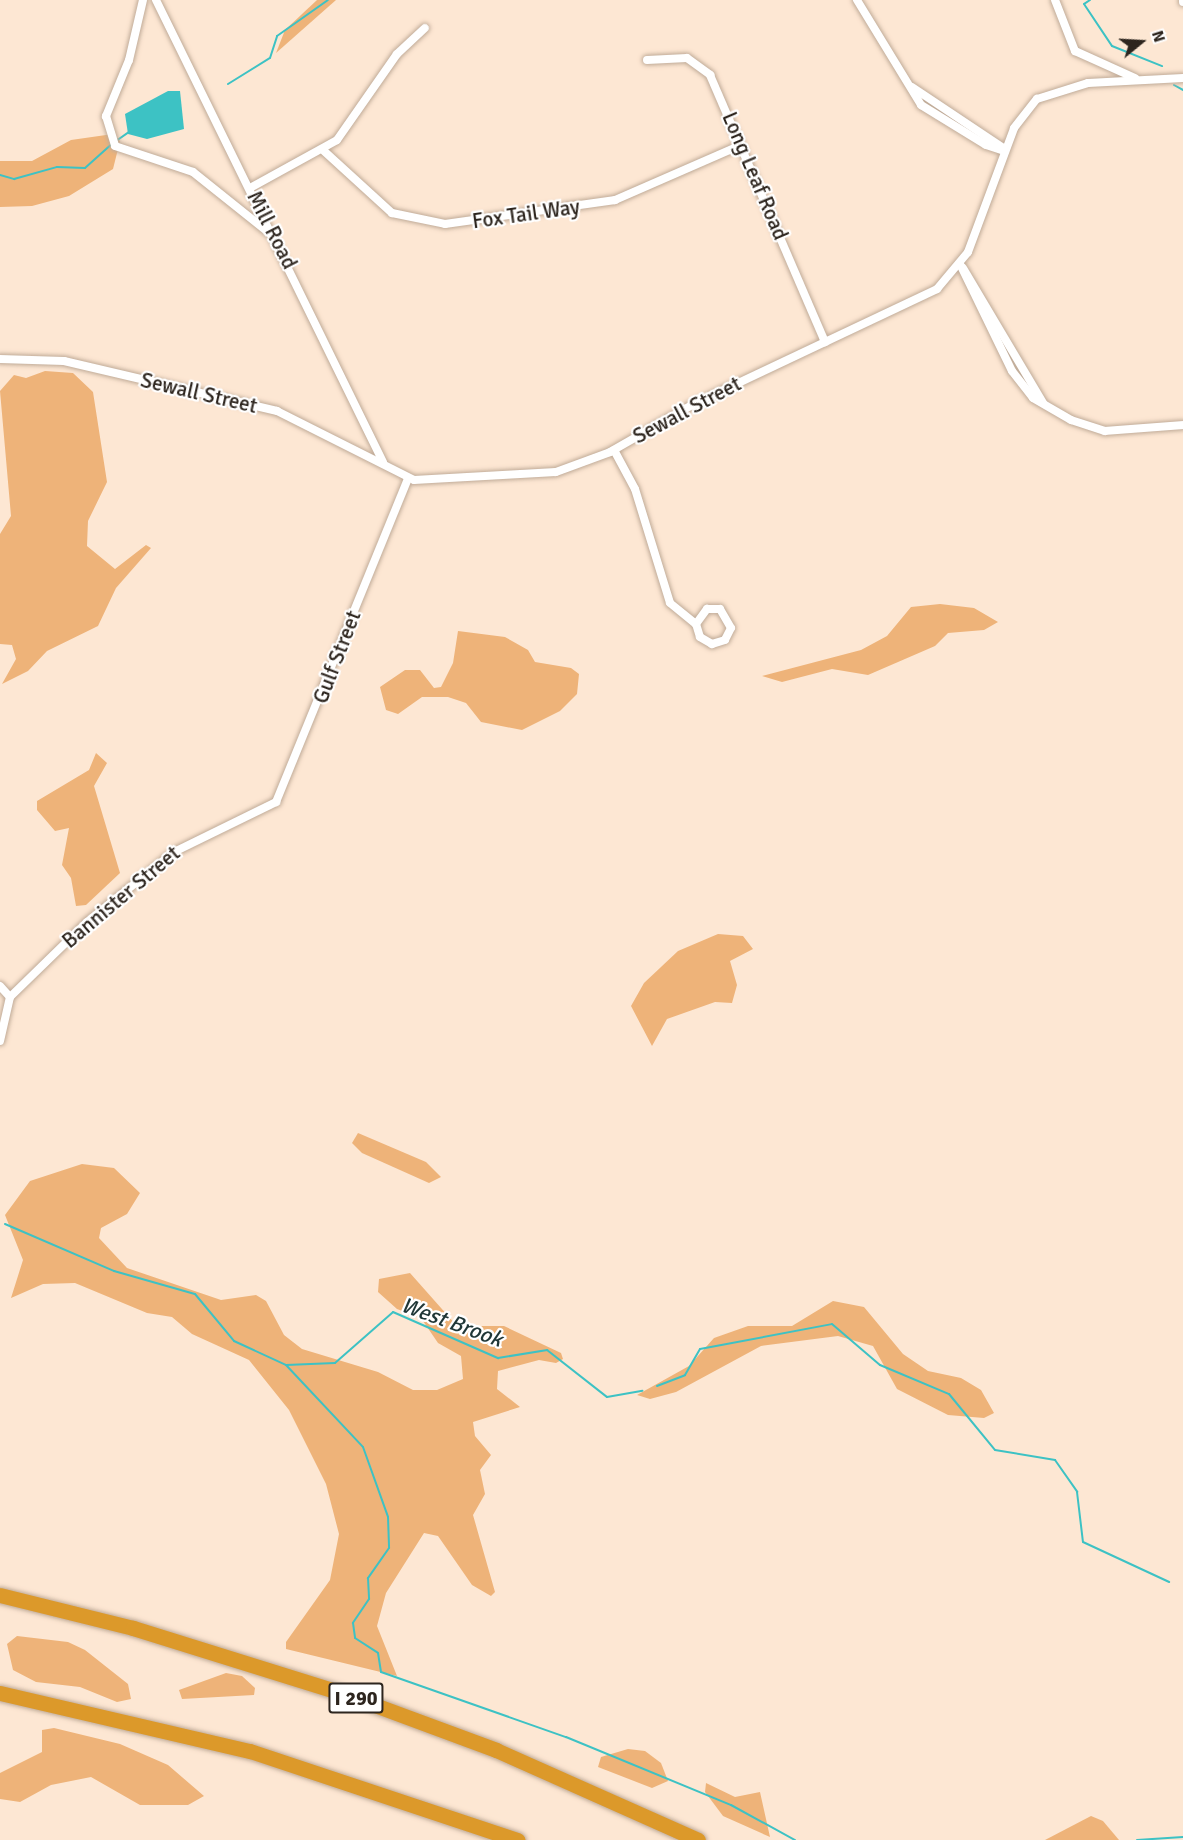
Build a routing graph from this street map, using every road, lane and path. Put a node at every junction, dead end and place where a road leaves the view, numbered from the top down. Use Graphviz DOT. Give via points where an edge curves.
graph roads {
  1 [pos="143,0"];
  2 [pos="156,0"];
  3 [pos="857,0"];
  4 [pos="1055,0"];
  5 [pos="425,28"];
  6 [pos="647,60"];
  7 [pos="1135,78"];
  8 [pos="1183,78"];
  9 [pos="741,145"];
  10 [pos="324,151"];
  11 [pos="1005,151"];
  12 [pos="250,188"];
  13 [pos="276,238"];
  14 [pos="960,264"];
  15 [pos="825,342"];
  16 [pos="0,359"];
  17 [pos="1183,425"];
  18 [pos="614,450"];
  19 [pos="383,462"];
  20 [pos="408,479"];
  21 [pos="696,624"];
  22 [pos="245,817"];
  23 [pos="0,986"];
  24 [pos="10,997"];
  25 [pos="0,1041"];
  26 [pos="0,1595"];
  27 [pos="0,1693"];
  28 [pos="518,1840"];
  29 [pos="698,1840"];
  1 -- 13 [label="street" via="129,60 106,116 113,143 193,172"];
  2 -- 12 [label="street, Mill Road"];
  3 -- 11 [label="street" via="907,83"];
  4 -- 7 [label="street" via="1076,51"];
  5 -- 10 [label="street" via="407,42 360,113"];
  6 -- 9 [label="street, Long Leaf Road" via="681,57 702,67"];
  7 -- 8 [label="street, Sewall Street"];
  7 -- 11 [label="street, Sewall Street" via="1087,83 1037,99 1022,112"];
  9 -- 10 [label="street, Fox Tail Way" via="615,200 445,224 392,213"];
  9 -- 15 [label="street, Long Leaf Road"];
  10 -- 12 [label="street"];
  11 -- 14 [label="street, Sewall Street"];
  12 -- 13 [label="street, Mill Road"];
  13 -- 19 [label="street, Mill Road"];
  14 -- 15 [label="street, Sewall Street" via="918,301"];
  14 -- 17 [label="street" via="1043,404 1105,431"];
  15 -- 18 [label="street, Sewall Street" via="692,405"];
  16 -- 19 [label="street, Sewall Street" via="44,358 277,411"];
  18 -- 20 [label="street, Sewall Street" via="537,475"];
  18 -- 21 [label="street" via="634,489 665,594 679,614"];
  19 -- 20 [label="street, Sewall Street"];
  20 -- 22 [label="street, Gulf Street" via="284,791 270,808"];
  21 -- 21 [label="street" via="700,637 712,644 725,640 731,628 728,615 716,608 703,612"];
  22 -- 24 [label="street, Bannister Street" via="200,835 134,882"];
  23 -- 24 [label="street"];
  24 -- 25 [label="street"];
  26 -- 29 [label="highway, I 290" via="133,1628 364,1700 514,1758"];
  27 -- 28 [label="highway" via="250,1751"];
}
